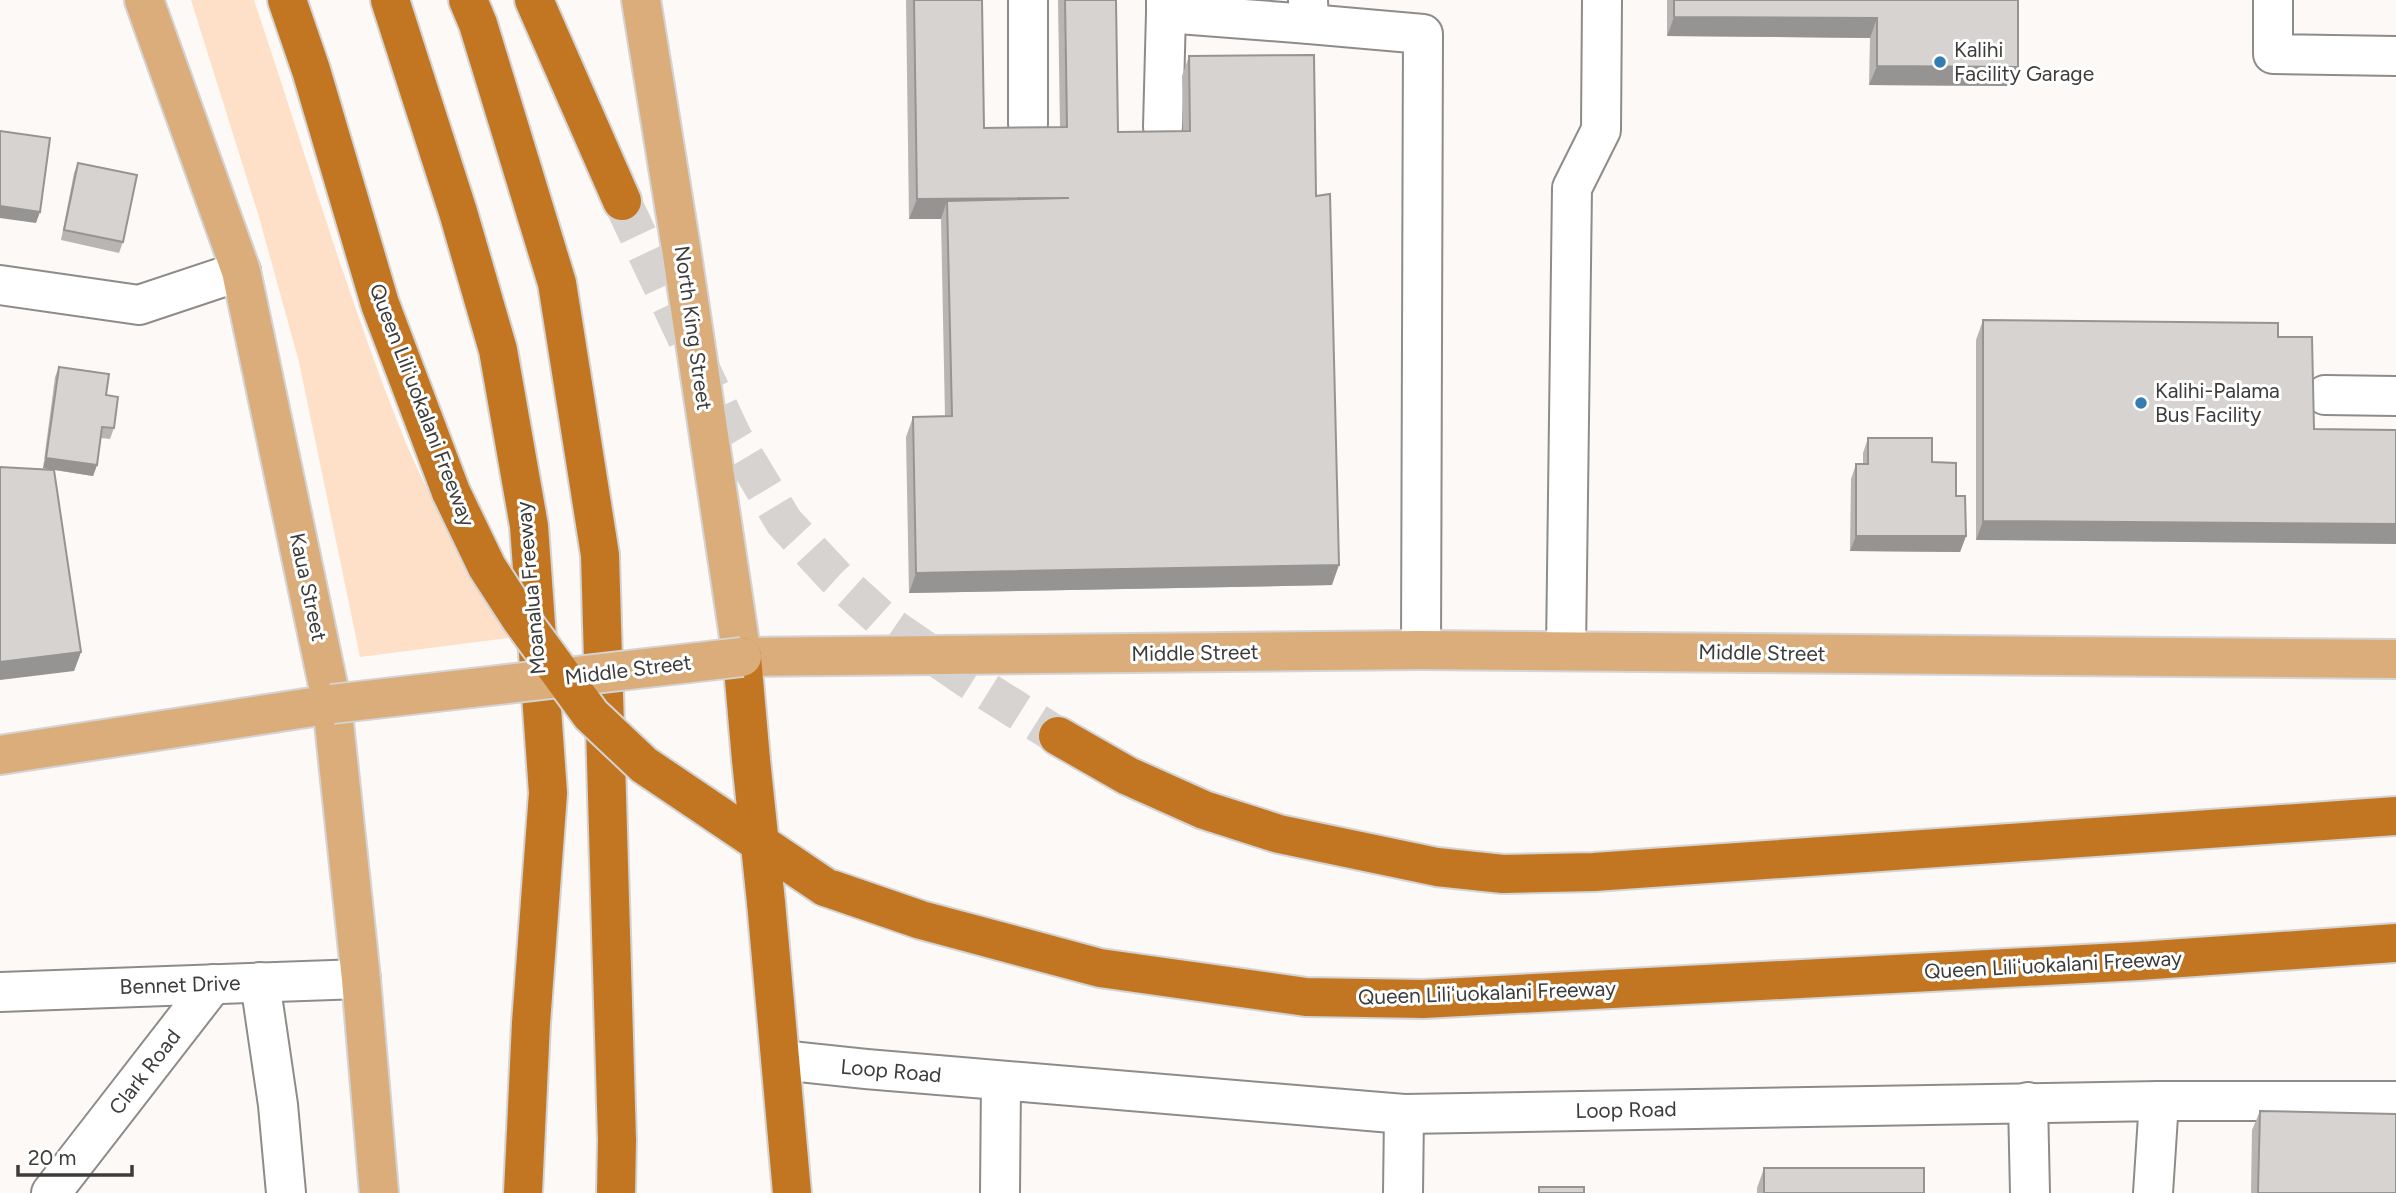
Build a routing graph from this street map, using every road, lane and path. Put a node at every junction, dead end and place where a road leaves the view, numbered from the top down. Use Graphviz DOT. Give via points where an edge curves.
graph roads {
  1 [pos="144,0"];
  2 [pos="287,0"];
  3 [pos="390,0"];
  4 [pos="468,0"];
  5 [pos="534,0"];
  6 [pos="641,0"];
  7 [pos="1028,0"];
  8 [pos="1602,0"];
  9 [pos="2273,0"];
  10 [pos="1166,7"];
  11 [pos="1309,12"];
  12 [pos="2396,56"];
  13 [pos="1028,124"];
  14 [pos="1163,127"];
  15 [pos="622,201"];
  16 [pos="242,271"];
  17 [pos="0,285"];
  18 [pos="2325,395"];
  19 [pos="2396,396"];
  20 [pos="1421,650"];
  21 [pos="1566,651"];
  22 [pos="742,657"];
  23 [pos="2396,659"];
  24 [pos="332,704"];
  25 [pos="1058,736"];
  26 [pos="0,755"];
  27 [pos="2396,816"];
  28 [pos="2396,943"];
  29 [pos="361,979"];
  30 [pos="260,982"];
  31 [pos="213,984"];
  32 [pos="0,992"];
  33 [pos="781,1060"];
  34 [pos="1001,1081"];
  35 [pos="2159,1101"];
  36 [pos="2396,1101"];
  37 [pos="2028,1102"];
  38 [pos="1404,1114"];
  39 [pos="51,1193"];
  40 [pos="286,1193"];
  41 [pos="379,1193"];
  42 [pos="523,1193"];
  43 [pos="616,1193"];
  44 [pos="792,1193"];
  45 [pos="1000,1193"];
  46 [pos="1404,1193"];
  47 [pos="2030,1193"];
  48 [pos="2153,1193"];
  1 -- 16 [label="main road, Kaua Street"];
  2 -- 28 [label="highway, Queen Liliʻuokalani Freeway, bridge" via="380,303 451,492 488,567 591,715 644,765 825,887 921,920 1100,968 1306,997 1423,999"];
  3 -- 42 [label="highway, Moanalua Freeway" via="498,349 528,526 548,793"];
  4 -- 43 [label="highway" via="557,283 600,555"];
  5 -- 15 [label="highway"];
  6 -- 22 [label="main road, North King Street"];
  7 -- 13 [label="street"];
  8 -- 21 [label="street" via="1601,130 1572,188"];
  9 -- 12 [label="street" via="2273,54"];
  10 -- 11 [label="street"];
  10 -- 14 [label="street"];
  11 -- 20 [label="street" via="1423,34"];
  16 -- 17 [label="street" via="139,305"];
  16 -- 24 [label="main road, Kaua Street"];
  18 -- 19 [label="street"];
  20 -- 21 [label="main road, Middle Street"];
  20 -- 22 [label="main road, Middle Street"];
  21 -- 23 [label="main road, Middle Street"];
  22 -- 24 [label="main road, Middle Street, bridge"];
  22 -- 33 [label="highway, bridge"];
  24 -- 26 [label="main road, Middle Street"];
  24 -- 29 [label="main road, Kaua Street"];
  25 -- 27 [label="highway" via="1128,776 1204,810 1279,834 1437,867 1503,874 1594,872"];
  29 -- 30 [label="street, Bennet Drive"];
  29 -- 41 [label="main road, Kaua Street"];
  30 -- 31 [label="street, Bennet Drive"];
  30 -- 40 [label="street"];
  31 -- 32 [label="street, Bennet Drive"];
  31 -- 39 [label="street, Clark Road"];
  33 -- 34 [label="street, Loop Road"];
  33 -- 44 [label="highway"];
  34 -- 38 [label="street, Loop Road"];
  34 -- 45 [label="street"];
  35 -- 36 [label="street, Loop Road"];
  35 -- 37 [label="street, Loop Road"];
  35 -- 48 [label="street"];
  37 -- 38 [label="street, Loop Road"];
  37 -- 47 [label="street"];
  38 -- 46 [label="street"];
}
